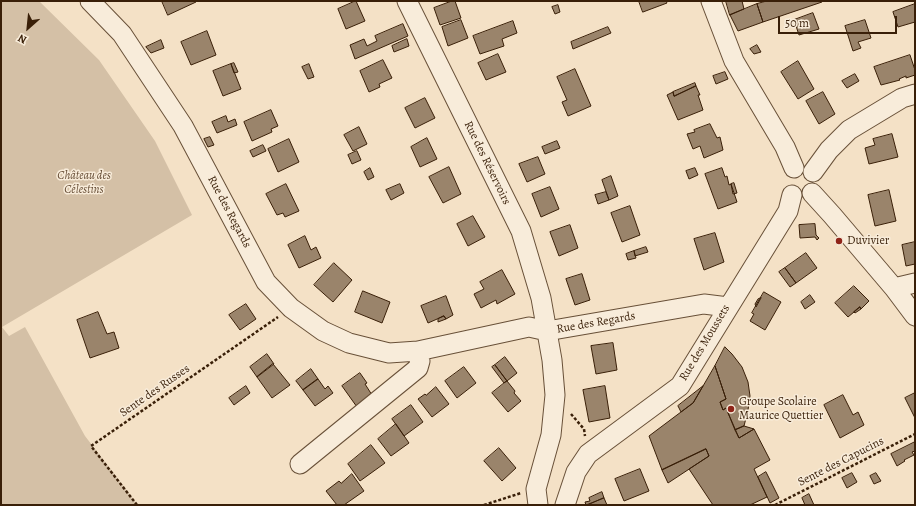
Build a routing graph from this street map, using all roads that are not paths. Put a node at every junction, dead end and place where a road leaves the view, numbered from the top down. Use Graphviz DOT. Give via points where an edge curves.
graph roads {
  1 [pos="90,1"];
  2 [pos="407,1"];
  3 [pos="711,1"];
  4 [pos="915,94"];
  5 [pos="794,168"];
  6 [pos="813,172"];
  7 [pos="812,193"];
  8 [pos="792,196"];
  9 [pos="915,283"];
  10 [pos="894,288"];
  11 [pos="728,307"];
  12 [pos="915,316"];
  13 [pos="547,331"];
  14 [pos="418,351"];
  15 [pos="300,464"];
  16 [pos="537,497"];
  17 [pos="565,505"];
  1 -- 14 [label="street, Rue des Regards" via="122,34 183,126 266,282 291,308 323,331 349,343 389,353"];
  2 -- 13 [label="street, Rue des Réservoirs" via="521,231"];
  3 -- 5 [label="street" via="734,62 785,147"];
  4 -- 6 [label="street" via="902,98 849,130 829,150"];
  5 -- 6 [label="street" via="801,166"];
  5 -- 8 [label="street" via="786,178 788,191"];
  6 -- 7 [label="street" via="817,183"];
  7 -- 8 [label="street" via="803,198"];
  7 -- 10 [label="street"];
  8 -- 11 [label="street, Rue des Moussets" via="788,211"];
  9 -- 10 [label="street"];
  10 -- 12 [label="street"];
  11 -- 13 [label="street, Rue des Regards" via="704,304"];
  11 -- 17 [label="street, Rue des Moussets" via="680,386 588,454 576,472"];
  13 -- 14 [label="street, Rue des Regards" via="529,327"];
  13 -- 16 [label="street, Rue des Réservoirs" via="555,395 551,435"];
  14 -- 15 [label="street" via="418,368"];
}
